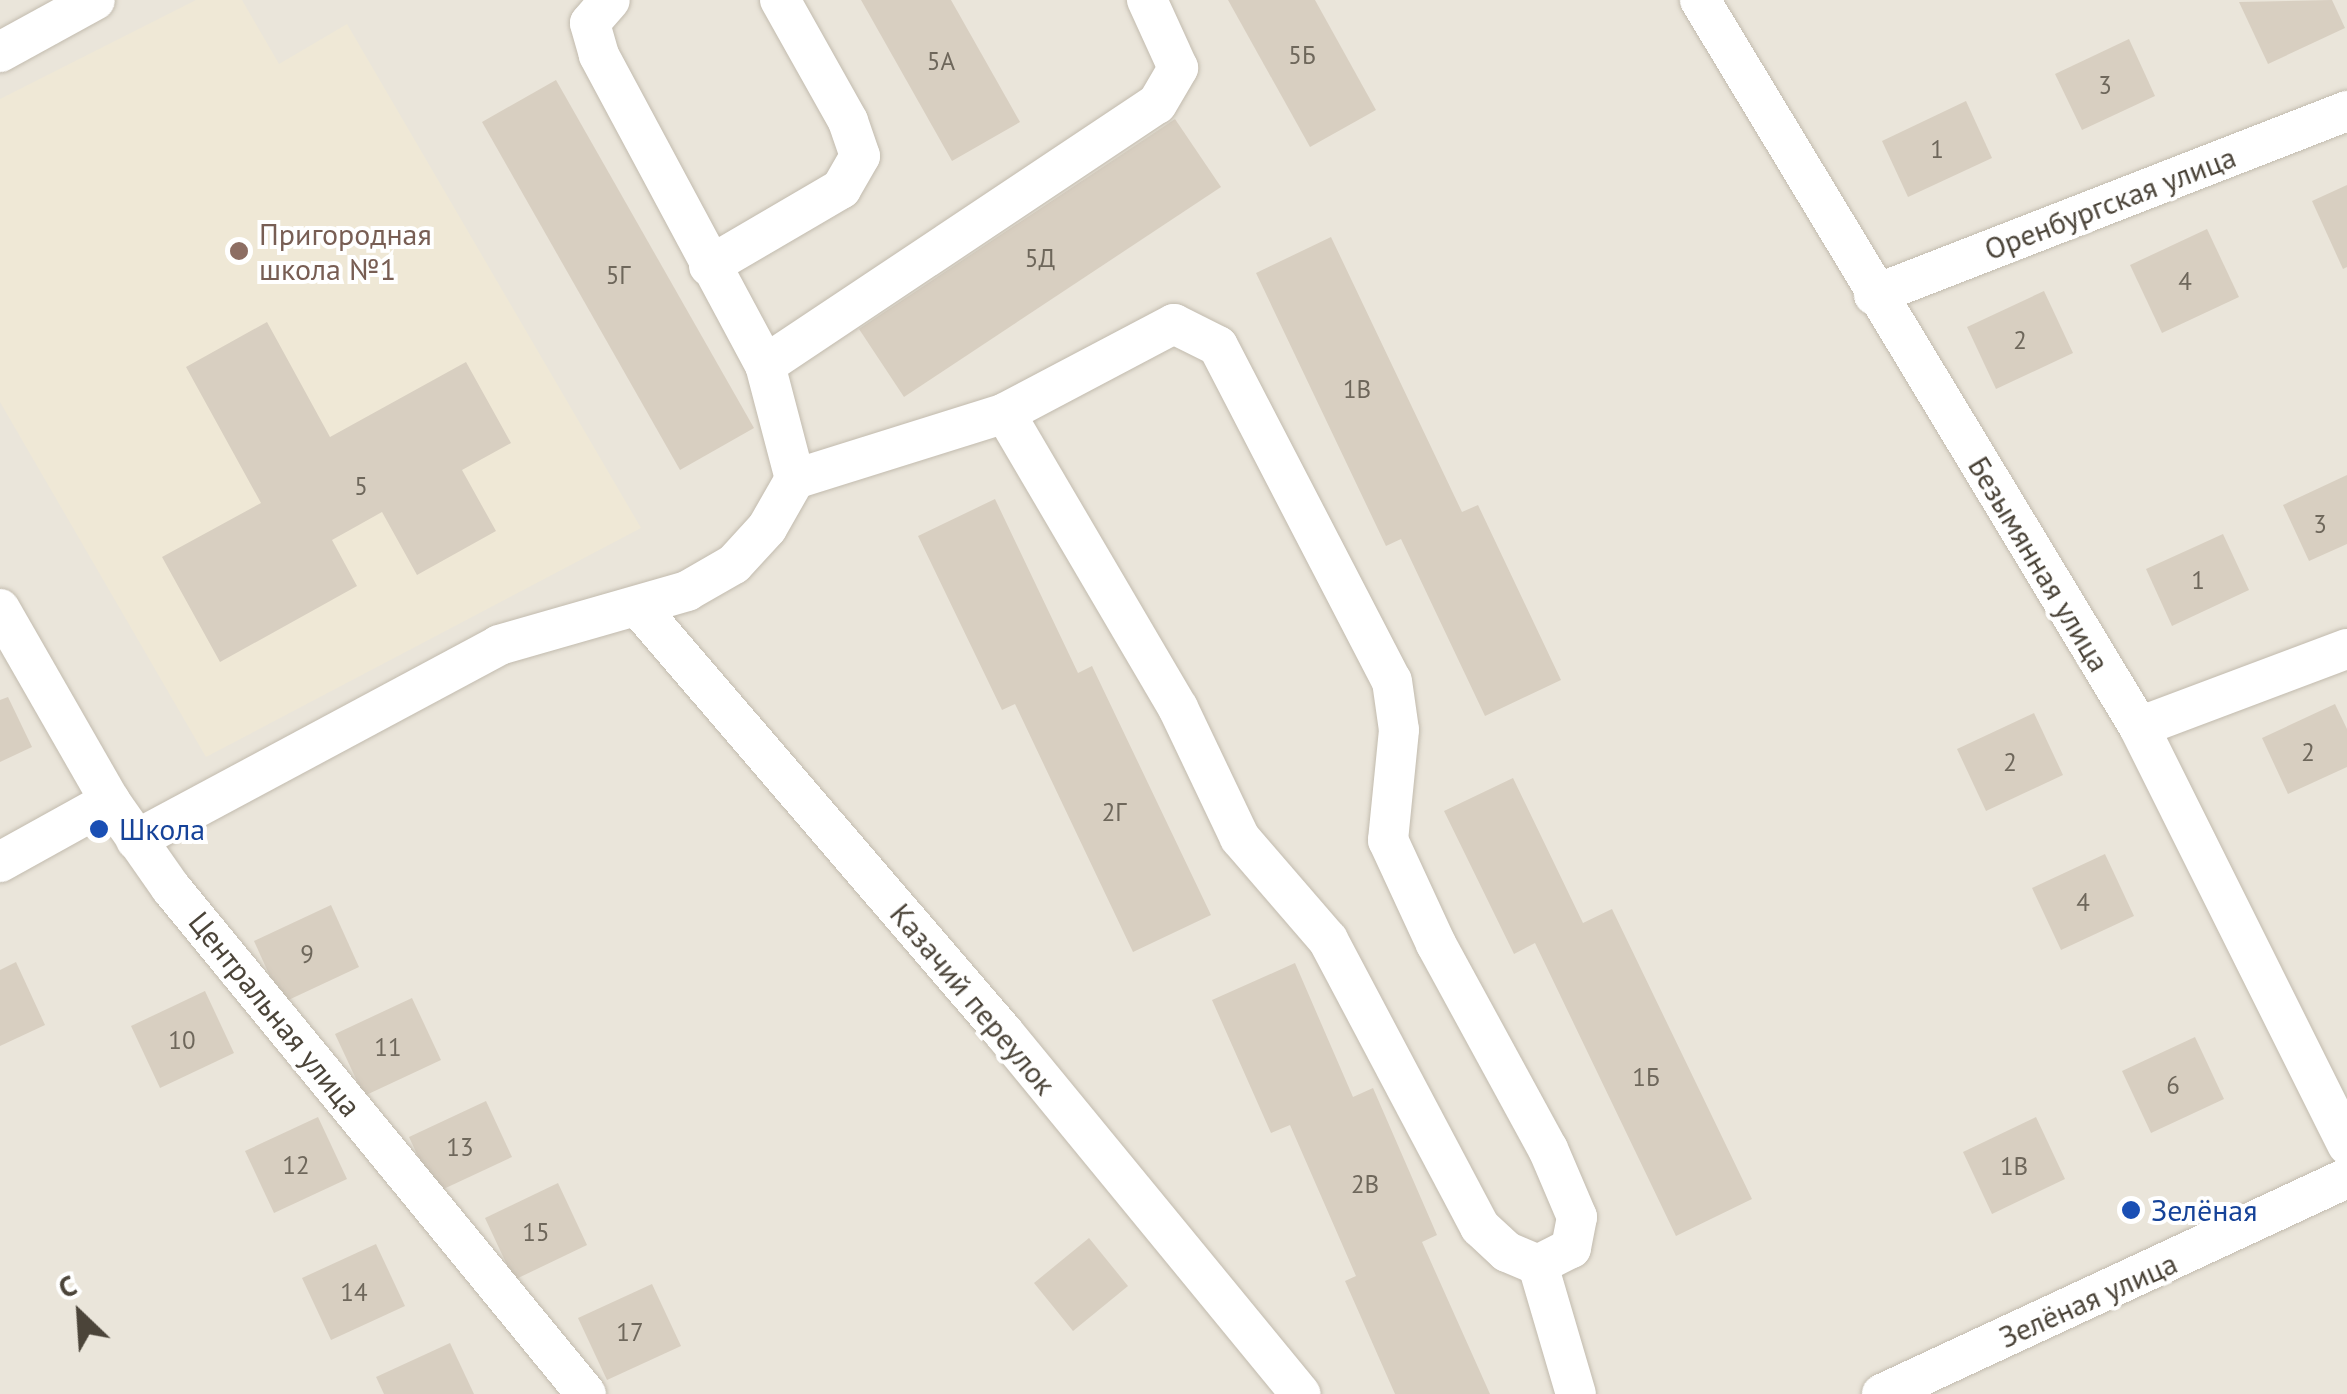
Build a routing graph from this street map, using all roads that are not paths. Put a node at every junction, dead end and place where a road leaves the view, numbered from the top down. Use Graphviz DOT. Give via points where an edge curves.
graph roads {
  1 [pos="95,0"];
  2 [pos="610,0"];
  3 [pos="780,0"];
  4 [pos="1147,0"];
  5 [pos="1700,0"];
  6 [pos="0,52"];
  7 [pos="2347,111"];
  8 [pos="708,266"];
  9 [pos="1874,295"];
  10 [pos="766,365"];
  11 [pos="1005,413"];
  12 [pos="796,479"];
  13 [pos="0,609"];
  14 [pos="640,609"];
  15 [pos="2347,649"];
  16 [pos="2139,727"];
  17 [pos="110,801"];
  18 [pos="136,840"];
  19 [pos="0,862"];
  20 [pos="2347,1145"];
  21 [pos="2347,1178"];
  22 [pos="1538,1265"];
  23 [pos="586,1394"];
  24 [pos="1301,1394"];
  25 [pos="1576,1394"];
  26 [pos="1882,1394"];
  1 -- 6 [label="street"];
  2 -- 8 [label="street" via="590,22 599,55"];
  3 -- 8 [label="street" via="848,121 860,156 842,189"];
  4 -- 10 [label="street" via="1178,68 1157,104"];
  5 -- 9 [label="street, Безымянная улица"];
  7 -- 9 [label="street, Оренбургская улица"];
  8 -- 10 [label="street"];
  9 -- 16 [label="street, Безымянная улица"];
  10 -- 12 [label="street"];
  11 -- 12 [label="street"];
  11 -- 22 [label="street" via="1178,708 1240,838 1328,940 1480,1226 1507,1252"];
  11 -- 22 [label="street" via="1174,324 1218,346 1392,681 1399,730 1388,840 1577,1217 1570,1248"];
  12 -- 14 [label="street" via="767,528 734,564"];
  13 -- 17 [label="street, Центральная улица"];
  14 -- 18 [label="street" via="598,613 500,645"];
  14 -- 24 [label="street, Казачий переулок"];
  15 -- 16 [label="street"];
  16 -- 20 [label="street, Безымянная улица"];
  17 -- 18 [label="street, Центральная улица"];
  17 -- 19 [label="street"];
  18 -- 23 [label="street, Центральная улица"];
  21 -- 26 [label="street, Зелёная улица"];
  22 -- 25 [label="street"];
}
